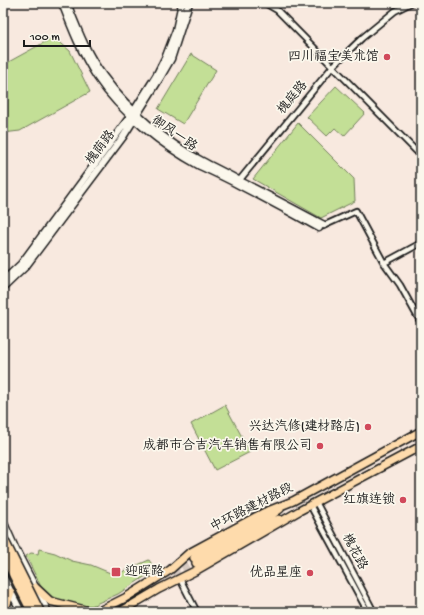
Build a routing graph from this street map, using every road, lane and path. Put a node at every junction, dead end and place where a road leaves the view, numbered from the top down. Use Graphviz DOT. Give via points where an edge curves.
graph roads {
  1 [pos="62,3"];
  2 [pos="67,3"];
  3 [pos="182,3"];
  4 [pos="189,3"];
  5 [pos="265,3"];
  6 [pos="411,3"];
  7 [pos="334,66"];
  8 [pos="135,115"];
  9 [pos="421,156"];
  10 [pos="239,182"];
  11 [pos="322,226"];
  12 [pos="421,243"];
  13 [pos="384,263"];
  14 [pos="3,281"];
  15 [pos="3,288"];
  16 [pos="421,323"];
  17 [pos="421,431"];
  18 [pos="421,446"];
  19 [pos="293,500"];
  20 [pos="313,504"];
  21 [pos="299,511"];
  22 [pos="3,521"];
  23 [pos="3,538"];
  24 [pos="16,550"];
  25 [pos="3,554"];
  26 [pos="3,567"];
  27 [pos="3,576"];
  28 [pos="180,579"];
  29 [pos="35,587"];
  30 [pos="11,592"];
  31 [pos="4,612"];
  32 [pos="21,612"];
  33 [pos="32,612"];
  34 [pos="40,612"];
  35 [pos="48,612"];
  36 [pos="98,612"];
  37 [pos="120,612"];
  38 [pos="197,612"];
  39 [pos="368,612"];
  40 [pos="374,612"];
  1 -- 8 [label="main road, 御风一路" via="72,30 98,78 112,97"];
  2 -- 8 [label="main road, 御风一路" via="90,55 103,76"];
  3 -- 8 [label="main road, 槐荫路" via="176,30 166,56"];
  4 -- 8 [label="main road, 槐荫路" via="170,58"];
  5 -- 7 [label="street" via="277,10"];
  6 -- 7 [label="street, 槐庭路" via="395,11 362,38"];
  7 -- 9 [label="street"];
  7 -- 10 [label="street, 槐庭路"];
  8 -- 10 [label="main road, 御风一路" via="175,151"];
  8 -- 14 [label="main road, 槐荫路" via="21,264"];
  8 -- 15 [label="main road, 槐荫路" via="123,137 26,266"];
  10 -- 11 [label="main road, 御风一路"];
  11 -- 13 [label="street, 御风一路" via="356,211"];
  12 -- 13 [label="street"];
  13 -- 16 [label="street, 御风一路" via="400,285"];
  17 -- 19 [label="main road, 中环路建材路段"];
  18 -- 20 [label="main road, 中环路建材路段"];
  19 -- 21 [label="main road" via="195,561 269,523"];
  19 -- 36 [label="main road, 中环路建材路段" via="263,513 189,553 170,570"];
  20 -- 21 [label="main road, 中环路建材路段"];
  20 -- 39 [label="street, 槐花路"];
  20 -- 40 [label="street, 槐花路"];
  21 -- 28 [label="main road, 中环路建材路段"];
  22 -- 24 [label="main road"];
  23 -- 34 [label="highway, bridge"];
  24 -- 26 [label="main road" via="16,561 11,566"];
  24 -- 29 [label="main road"];
  25 -- 33 [label="highway, bridge"];
  27 -- 30 [label="main road"];
  28 -- 37 [label="main road, 中环路建材路段"];
  28 -- 38 [label="street"];
  29 -- 35 [label="main road"];
  29 -- 36 [label="main road" via="50,601"];
  30 -- 31 [label="main road"];
  30 -- 32 [label="main road"];
}
